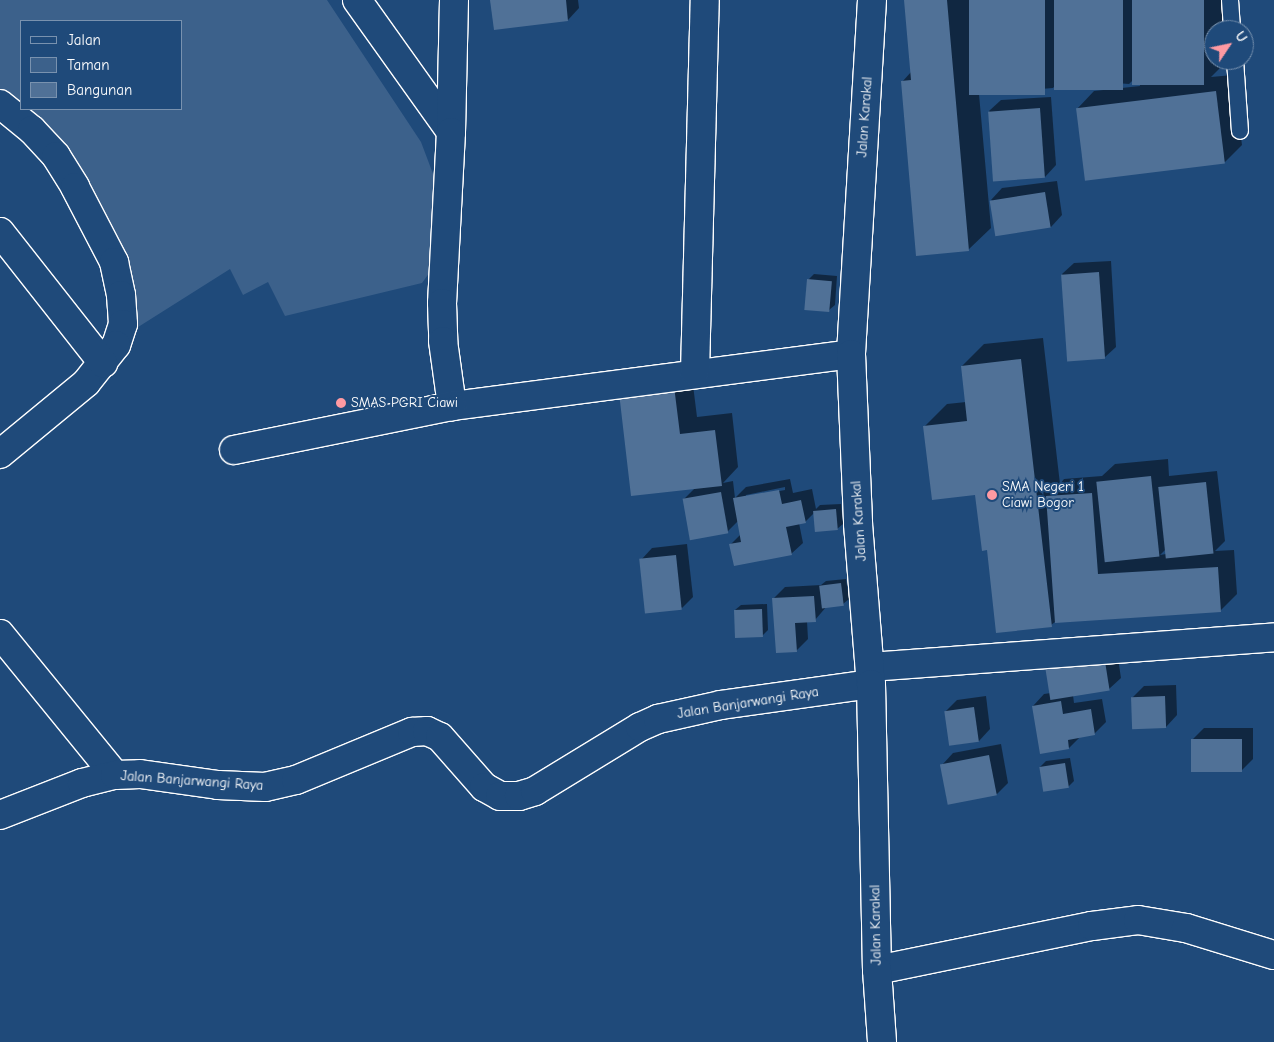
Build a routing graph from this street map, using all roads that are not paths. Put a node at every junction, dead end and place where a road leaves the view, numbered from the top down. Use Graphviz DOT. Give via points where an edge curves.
graph roads {
  1 [pos="357,0"];
  2 [pos="454,0"];
  3 [pos="705,0"];
  4 [pos="872,0"];
  5 [pos="1230,0"];
  6 [pos="1231,20"];
  7 [pos="1235,70"];
  8 [pos="0,104"];
  9 [pos="1240,131"];
  10 [pos="452,132"];
  11 [pos="0,232"];
  12 [pos="851,354"];
  13 [pos="103,364"];
  14 [pos="695,372"];
  15 [pos="452,406"];
  16 [pos="234,450"];
  17 [pos="0,454"];
  18 [pos="0,634"];
  19 [pos="1274,637"];
  20 [pos="871,676"];
  21 [pos="116,775"];
  22 [pos="0,815"];
  23 [pos="1274,956"];
  24 [pos="877,970"];
  25 [pos="882,1042"];
  1 -- 10 [label="street"];
  2 -- 10 [label="street"];
  3 -- 14 [label="street"];
  4 -- 12 [label="street, Jalan Karakal"];
  5 -- 6 [label="lane"];
  7 -- 9 [label="lane"];
  8 -- 13 [label="street" via="32,130 56,156 114,262 123,324 116,345"];
  10 -- 15 [label="street" via="442,303 443,341"];
  11 -- 13 [label="street"];
  12 -- 14 [label="street"];
  12 -- 20 [label="street, Jalan Karakal" via="858,524"];
  13 -- 17 [label="street" via="67,399"];
  14 -- 15 [label="street"];
  15 -- 16 [label="street"];
  18 -- 21 [label="street"];
  19 -- 20 [label="street, Jalan Banjarwangi Raya"];
  20 -- 21 [label="street, Jalan Banjarwangi Raya" via="658,719 535,791 519,796 500,796 484,787 440,737 427,731 412,732 296,780 265,787 218,785 140,774"];
  20 -- 24 [label="street, Jalan Karakal"];
  21 -- 22 [label="street, Jalan Banjarwangi Raya" via="82,783"];
  23 -- 24 [label="street" via="1186,928 1138,920 1092,926"];
  24 -- 25 [label="street, Jalan Karakal"];
}
